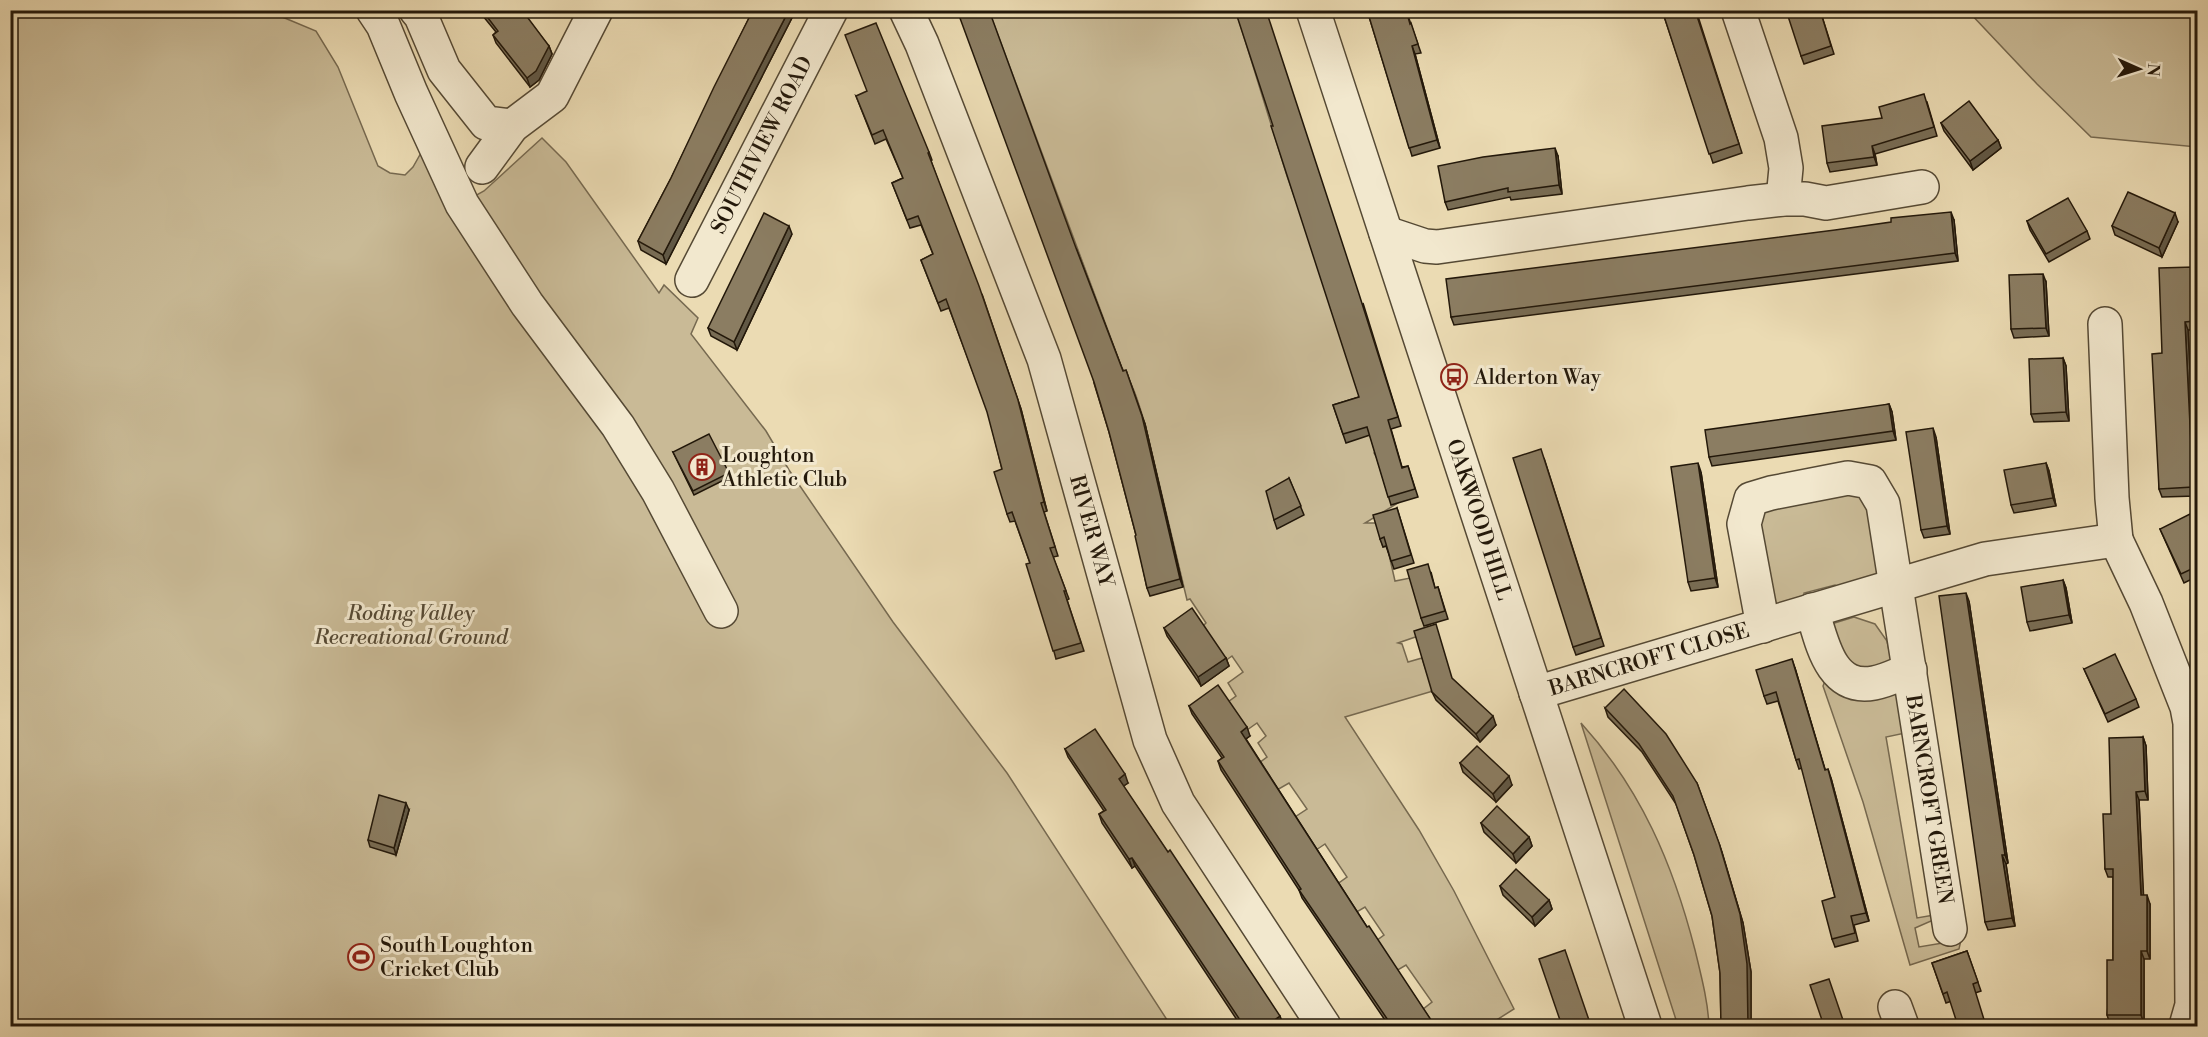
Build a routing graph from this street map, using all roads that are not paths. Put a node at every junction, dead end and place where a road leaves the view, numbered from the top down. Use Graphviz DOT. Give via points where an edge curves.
graph roads {
  1 [pos="373,10"];
  2 [pos="416,10"];
  3 [pos="596,10"];
  4 [pos="831,10"];
  5 [pos="906,10"];
  6 [pos="1313,10"];
  7 [pos="1738,10"];
  8 [pos="512,126"];
  9 [pos="482,167"];
  10 [pos="1922,187"];
  11 [pos="1783,199"];
  12 [pos="1386,233"];
  13 [pos="692,280"];
  14 [pos="2104,324"];
  15 [pos="2115,540"];
  16 [pos="1895,586"];
  17 [pos="1812,610"];
  18 [pos="721,611"];
  19 [pos="1763,626"];
  20 [pos="1910,670"];
  21 [pos="1536,693"];
  22 [pos="1950,928"];
  23 [pos="1324,1026"];
  24 [pos="1645,1026"];
  25 [pos="2186,1026"];
  1 -- 18 [label="street" via="462,204 527,304 618,426"];
  2 -- 8 [label="street" via="444,70 486,123"];
  3 -- 8 [label="street" via="552,96"];
  4 -- 13 [label="street, SOUTHVIEW ROAD"];
  5 -- 23 [label="street, RIVER WAY" via="1044,359 1150,740 1178,803"];
  6 -- 12 [label="street, OAKWOOD HILL"];
  7 -- 11 [label="street" via="1782,138 1786,168"];
  8 -- 9 [label="street"];
  10 -- 11 [label="street" via="1826,203"];
  11 -- 12 [label="street" via="1437,247"];
  12 -- 21 [label="street, OAKWOOD HILL"];
  14 -- 15 [label="street"];
  15 -- 16 [label="street, BARNCROFT CLOSE" via="1985,559"];
  15 -- 25 [label="street" via="2146,603 2190,723 2192,1005"];
  16 -- 17 [label="street, BARNCROFT CLOSE"];
  16 -- 19 [label="street, BARNCROFT CLOSE" via="1883,504 1870,482 1848,478 1772,493 1750,500 1744,524"];
  16 -- 20 [label="street, BARNCROFT GREEN"];
  17 -- 19 [label="street, BARNCROFT CLOSE"];
  17 -- 20 [label="street, BARNCROFT GREEN" via="1828,662 1841,677 1857,684 1875,683"];
  19 -- 21 [label="street, BARNCROFT CLOSE"];
  20 -- 22 [label="street, BARNCROFT GREEN"];
  21 -- 24 [label="street, OAKWOOD HILL"];
}
